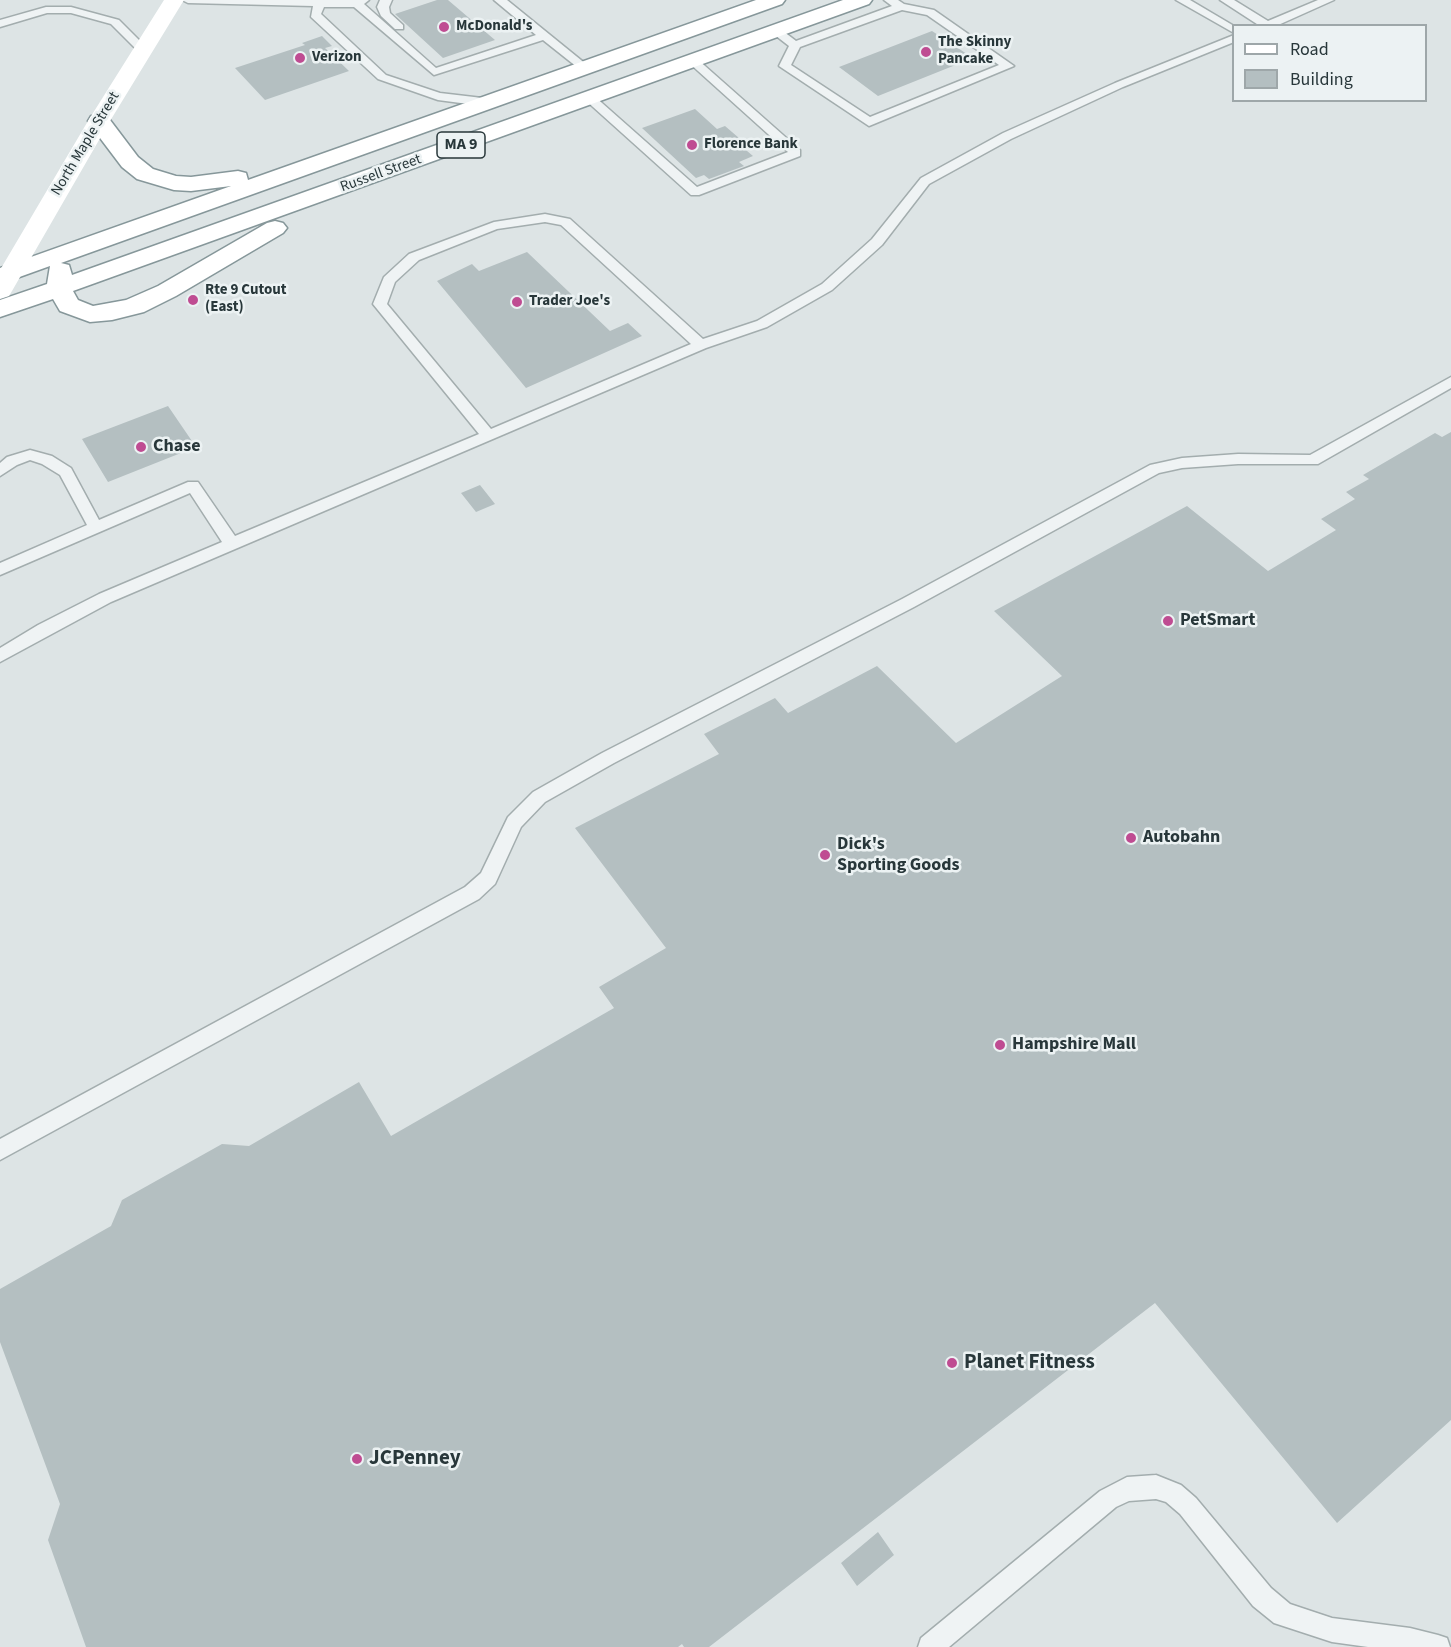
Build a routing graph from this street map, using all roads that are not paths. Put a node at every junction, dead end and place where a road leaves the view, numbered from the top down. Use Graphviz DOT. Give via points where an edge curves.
graph roads {
  1 [pos="67,0"];
  2 [pos="174,0"];
  3 [pos="188,0"];
  4 [pos="386,0"];
  5 [pos="490,0"];
  6 [pos="500,0"];
  7 [pos="775,0"];
  8 [pos="862,0"];
  9 [pos="890,0"];
  10 [pos="1182,0"];
  11 [pos="1226,0"];
  12 [pos="1328,0"];
  13 [pos="360,2"];
  14 [pos="320,3"];
  15 [pos="901,7"];
  16 [pos="515,12"];
  17 [pos="0,13"];
  18 [pos="0,24"];
  19 [pos="1264,24"];
  20 [pos="1268,24"];
  21 [pos="1232,29"];
  22 [pos="775,30"];
  23 [pos="544,36"];
  24 [pos="1232,38"];
  25 [pos="795,45"];
  26 [pos="143,50"];
  27 [pos="692,60"];
  28 [pos="445,68"];
  29 [pos="586,69"];
  30 [pos="589,98"];
  31 [pos="491,103"];
  32 [pos="99,121"];
  33 [pos="308,168"];
  34 [pos="392,170"];
  35 [pos="68,252"];
  36 [pos="3,280"];
  37 [pos="59,288"];
  38 [pos="0,309"];
  39 [pos="701,345"];
  40 [pos="1451,382"];
  41 [pos="488,435"];
  42 [pos="0,471"];
  43 [pos="96,528"];
  44 [pos="232,544"];
  45 [pos="0,569"];
  46 [pos="0,656"];
  47 [pos="0,1150"];
  48 [pos="930,1647"];
  49 [pos="1438,1647"];
  1 -- 17 [label="lane"];
  2 -- 26 [label="main road, North Maple Street"];
  3 -- 14 [label="lane"];
  4 -- 28 [label="lane" via="385,14"];
  5 -- 16 [label="lane"];
  6 -- 16 [label="lane"];
  7 -- 29 [label="main road, Russell Street / MA 9"];
  8 -- 22 [label="main road, Russell Street / MA 9"];
  9 -- 15 [label="lane"];
  10 -- 21 [label="lane"];
  11 -- 19 [label="lane"];
  12 -- 20 [label="lane"];
  13 -- 14 [label="lane"];
  13 -- 28 [label="lane" via="434,72"];
  14 -- 31 [label="lane" via="315,15 382,76 438,96"];
  15 -- 25 [label="lane"];
  15 -- 25 [label="lane" via="930,12 1008,66 869,122 785,66"];
  16 -- 23 [label="lane"];
  18 -- 26 [label="lane" via="46,10 71,10 115,22"];
  22 -- 25 [label="lane"];
  22 -- 27 [label="main road, Russell Street / MA 9"];
  23 -- 28 [label="lane"];
  23 -- 29 [label="lane"];
  24 -- 39 [label="lane" via="1007,136 925,181 877,242 827,287 762,324"];
  26 -- 32 [label="main road, North Maple Street"];
  27 -- 30 [label="main road, Russell Street / MA 9"];
  27 -- 30 [label="lane" via="796,153 695,192"];
  29 -- 31 [label="main road, Russell Street / MA 9"];
  30 -- 34 [label="main road, Russell Street / MA 9"];
  31 -- 33 [label="main road, Russell Street / MA 9"];
  32 -- 33 [label="main road" via="136,168 163,180 209,183"];
  32 -- 36 [label="main road, North Maple Street"];
  33 -- 35 [label="main road, Russell Street / MA 9"];
  34 -- 37 [label="main road, Russell Street / MA 9"];
  34 -- 37 [label="main road" via="282,224 135,306 90,314 69,305"];
  35 -- 36 [label="main road, Russell Street / MA 9"];
  35 -- 37 [label="main road" via="59,273"];
  37 -- 38 [label="main road, Russell Street / MA 9"];
  39 -- 41 [label="lane"];
  39 -- 41 [label="lane" via="565,222 535,219 494,226 414,256 389,280 380,304"];
  40 -- 47 [label="lane" via="1313,460 1182,463 1155,469 1083,506 539,797 514,822 488,878 472,893"];
  41 -- 44 [label="lane"];
  42 -- 43 [label="lane" via="12,461 30,455 47,460 66,472"];
  43 -- 44 [label="lane" via="193,486"];
  43 -- 45 [label="lane"];
  44 -- 46 [label="lane" via="105,598 44,628"];
  48 -- 49 [label="lane" via="1108,1499 1127,1489 1144,1487 1173,1493 1188,1506 1263,1597 1283,1614 1332,1630"];
}
